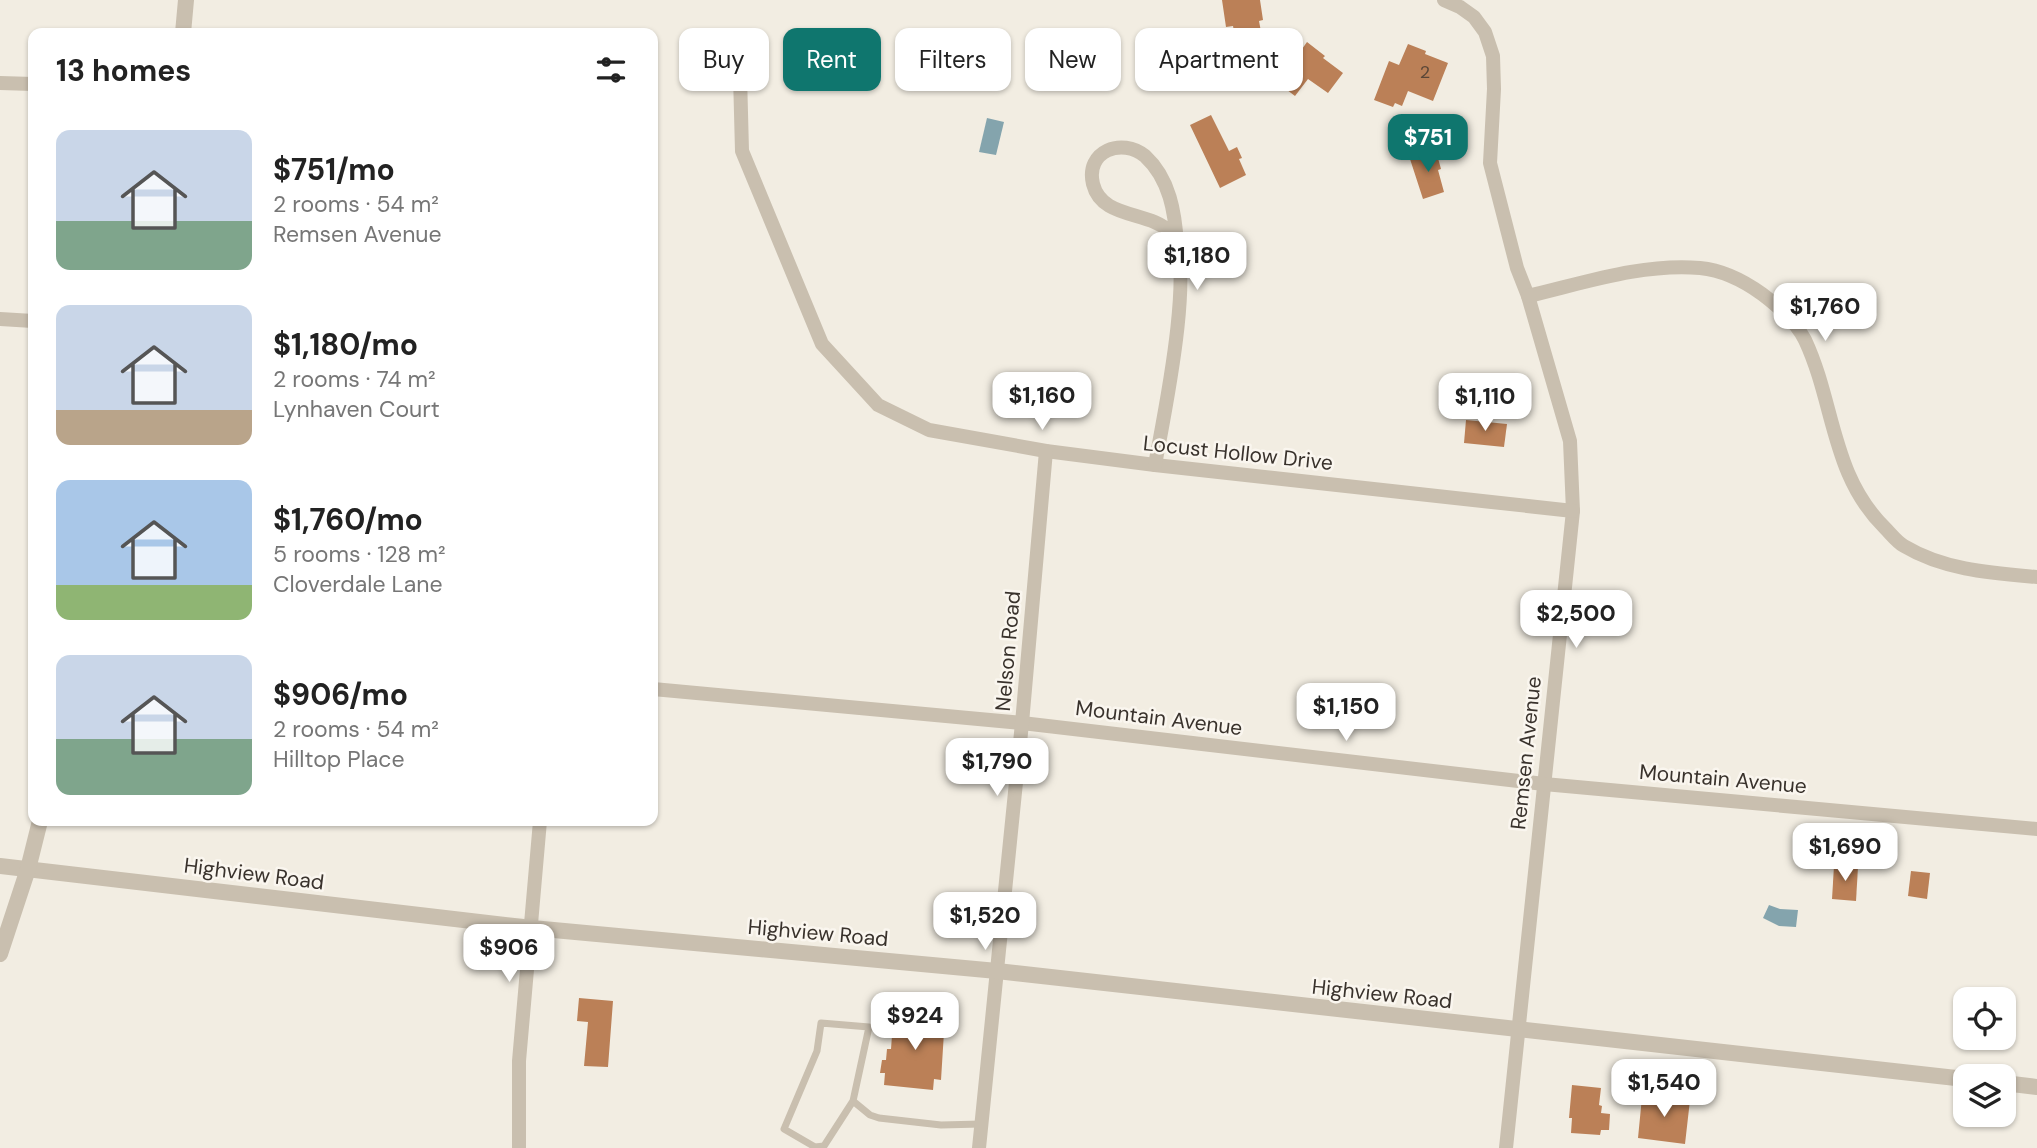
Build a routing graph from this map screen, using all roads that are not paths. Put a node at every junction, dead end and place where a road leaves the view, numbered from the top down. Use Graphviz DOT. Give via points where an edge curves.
graph roads {
  1 [pos="186,0"];
  2 [pos="1444,0"];
  3 [pos="183,28"];
  4 [pos="0,83"];
  5 [pos="28,84"];
  6 [pos="740,91"];
  7 [pos="1177,244"];
  8 [pos="1528,296"];
  9 [pos="0,319"];
  10 [pos="28,321"];
  11 [pos="1046,450"];
  12 [pos="1154,465"];
  13 [pos="1573,511"];
  14 [pos="2037,578"];
  15 [pos="658,689"];
  16 [pos="1023,723"];
  17 [pos="1544,784"];
  18 [pos="39,826"];
  19 [pos="540,826"];
  20 [pos="2037,830"];
  21 [pos="0,866"];
  22 [pos="28,869"];
  23 [pos="532,928"];
  24 [pos="0,954"];
  25 [pos="998,971"];
  26 [pos="1517,1031"];
  27 [pos="1953,1078"];
  28 [pos="2016,1084"];
  29 [pos="2037,1087"];
  30 [pos="853,1101"];
  31 [pos="982,1124"];
  32 [pos="519,1148"];
  33 [pos="979,1148"];
  34 [pos="1506,1148"];
  1 -- 3 [label="street"];
  2 -- 8 [label="street, Remsen Avenue" via="1474,17 1493,56 1490,163"];
  4 -- 5 [label="street"];
  6 -- 11 [label="street, Locust Hollow Drive" via="742,150 822,344 878,405 929,430"];
  7 -- 7 [label="street" via="1164,228 1119,211 1099,197 1092,177 1098,156 1123,146 1144,156 1161,177 1171,200"];
  7 -- 12 [label="street" via="1181,281 1173,365"];
  8 -- 13 [label="street, Remsen Avenue" via="1570,441"];
  8 -- 14 [label="street" via="1649,268 1701,268 1748,284 1780,308 1805,339 1843,465 1870,514 1902,545 1943,565"];
  9 -- 10 [label="street"];
  11 -- 12 [label="street, Locust Hollow Drive"];
  11 -- 16 [label="street, Nelson Road"];
  12 -- 13 [label="street, Locust Hollow Drive"];
  13 -- 17 [label="street, Remsen Avenue"];
  15 -- 16 [label="street, Mountain Avenue"];
  16 -- 17 [label="street, Mountain Avenue"];
  16 -- 25 [label="street, Nelson Road"];
  17 -- 20 [label="street, Mountain Avenue"];
  17 -- 26 [label="street, Remsen Avenue"];
  18 -- 22 [label="street"];
  19 -- 23 [label="street"];
  21 -- 22 [label="street, Highview Road"];
  22 -- 23 [label="street, Highview Road"];
  22 -- 24 [label="street"];
  23 -- 25 [label="street, Highview Road"];
  23 -- 32 [label="street" via="519,1060"];
  25 -- 26 [label="street, Highview Road"];
  25 -- 31 [label="street, Nelson Road"];
  26 -- 27 [label="street, Highview Road"];
  26 -- 34 [label="street, Remsen Avenue"];
  28 -- 29 [label="street"];
  30 -- 30 [label="lane" via="869,1027 821,1023 817,1051 784,1129 815,1147 824,1146"];
  30 -- 31 [label="lane" via="879,1118"];
  31 -- 33 [label="street, Nelson Road"];
}
